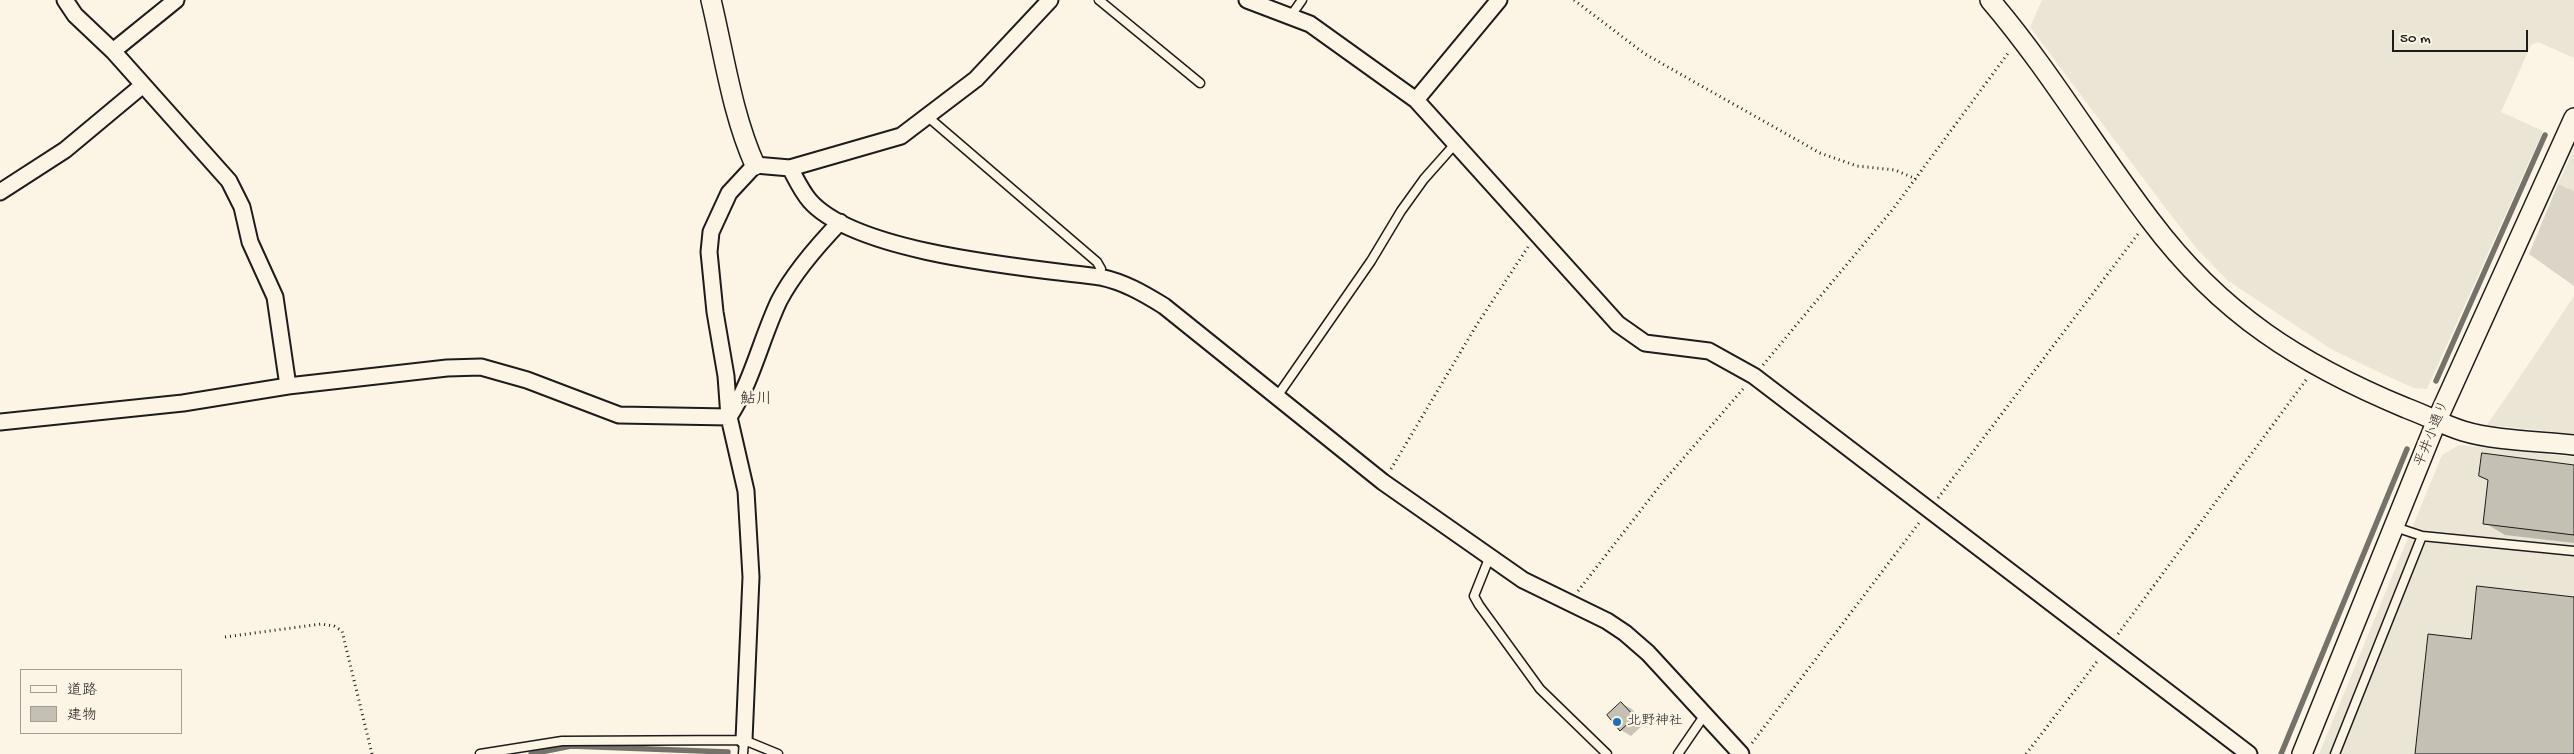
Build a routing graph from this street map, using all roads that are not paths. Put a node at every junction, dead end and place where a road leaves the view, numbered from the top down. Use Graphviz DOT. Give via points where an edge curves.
graph roads {
  1 [pos="65,0"];
  2 [pos="176,0"];
  3 [pos="711,0"];
  4 [pos="1050,0"];
  5 [pos="1098,0"];
  6 [pos="1247,0"];
  7 [pos="1302,0"];
  8 [pos="1499,0"];
  9 [pos="1990,0"];
  10 [pos="1290,16"];
  11 [pos="113,51"];
  12 [pos="1200,83"];
  13 [pos="143,85"];
  14 [pos="1416,100"];
  15 [pos="928,117"];
  16 [pos="2574,118"];
  17 [pos="1455,144"];
  18 [pos="755,165"];
  19 [pos="790,168"];
  20 [pos="0,192"];
  21 [pos="840,222"];
  22 [pos="1100,277"];
  23 [pos="288,386"];
  24 [pos="1276,398"];
  25 [pos="729,418"];
  26 [pos="2437,420"];
  27 [pos="0,422"];
  28 [pos="2574,444"];
  29 [pos="2395,527"];
  30 [pos="2422,536"];
  31 [pos="2574,551"];
  32 [pos="1490,556"];
  33 [pos="1704,716"];
  34 [pos="743,747"];
  35 [pos="480,754"];
  36 [pos="778,754"];
  37 [pos="1607,754"];
  38 [pos="1678,754"];
  39 [pos="1741,754"];
  40 [pos="2249,754"];
  41 [pos="2302,754"];
  42 [pos="2335,754"];
  1 -- 11 [label="street" via="75,15"];
  2 -- 11 [label="street"];
  3 -- 18 [label="street" via="748,151"];
  4 -- 15 [label="street" via="976,79"];
  5 -- 12 [label="lane"];
  6 -- 10 [label="street"];
  7 -- 10 [label="lane"];
  8 -- 14 [label="street"];
  9 -- 26 [label="street" via="2151,221 2193,272 2232,310 2316,366 2374,395"];
  10 -- 14 [label="street" via="1310,24"];
  11 -- 13 [label="street"];
  13 -- 20 [label="street" via="65,150"];
  13 -- 23 [label="street" via="229,181 242,207 250,242 275,297"];
  14 -- 17 [label="street"];
  15 -- 19 [label="street" via="900,136"];
  15 -- 22 [label="lane" via="1097,262"];
  16 -- 26 [label="street, 平井小通り"];
  17 -- 24 [label="lane" via="1400,211 1371,261"];
  17 -- 40 [label="street" via="1618,324 1645,343 1709,350 1754,376"];
  18 -- 19 [label="street"];
  18 -- 25 [label="street" via="729,193 710,238 715,312 726,376"];
  19 -- 21 [label="street" via="810,201"];
  21 -- 22 [label="street" via="869,234 946,255"];
  21 -- 25 [label="street" via="800,267 779,301 739,402"];
  22 -- 24 [label="street" via="1132,287 1164,306"];
  23 -- 25 [label="street" via="481,366 619,415"];
  23 -- 27 [label="street" via="183,403"];
  24 -- 32 [label="street" via="1383,482"];
  25 -- 34 [label="street" via="746,491 750,567"];
  26 -- 28 [label="street" via="2480,435"];
  26 -- 29 [label="street, 平井小通り"];
  29 -- 30 [label="lane"];
  29 -- 41 [label="street, 平井小通り"];
  30 -- 31 [label="lane"];
  30 -- 42 [label="lane"];
  32 -- 33 [label="street" via="1522,580 1625,633 1648,653"];
  32 -- 37 [label="lane" via="1474,596 1479,606 1540,689"];
  33 -- 38 [label="lane"];
  33 -- 39 [label="street"];
  34 -- 35 [label="lane" via="562,741"];
  34 -- 36 [label="lane"];
}
